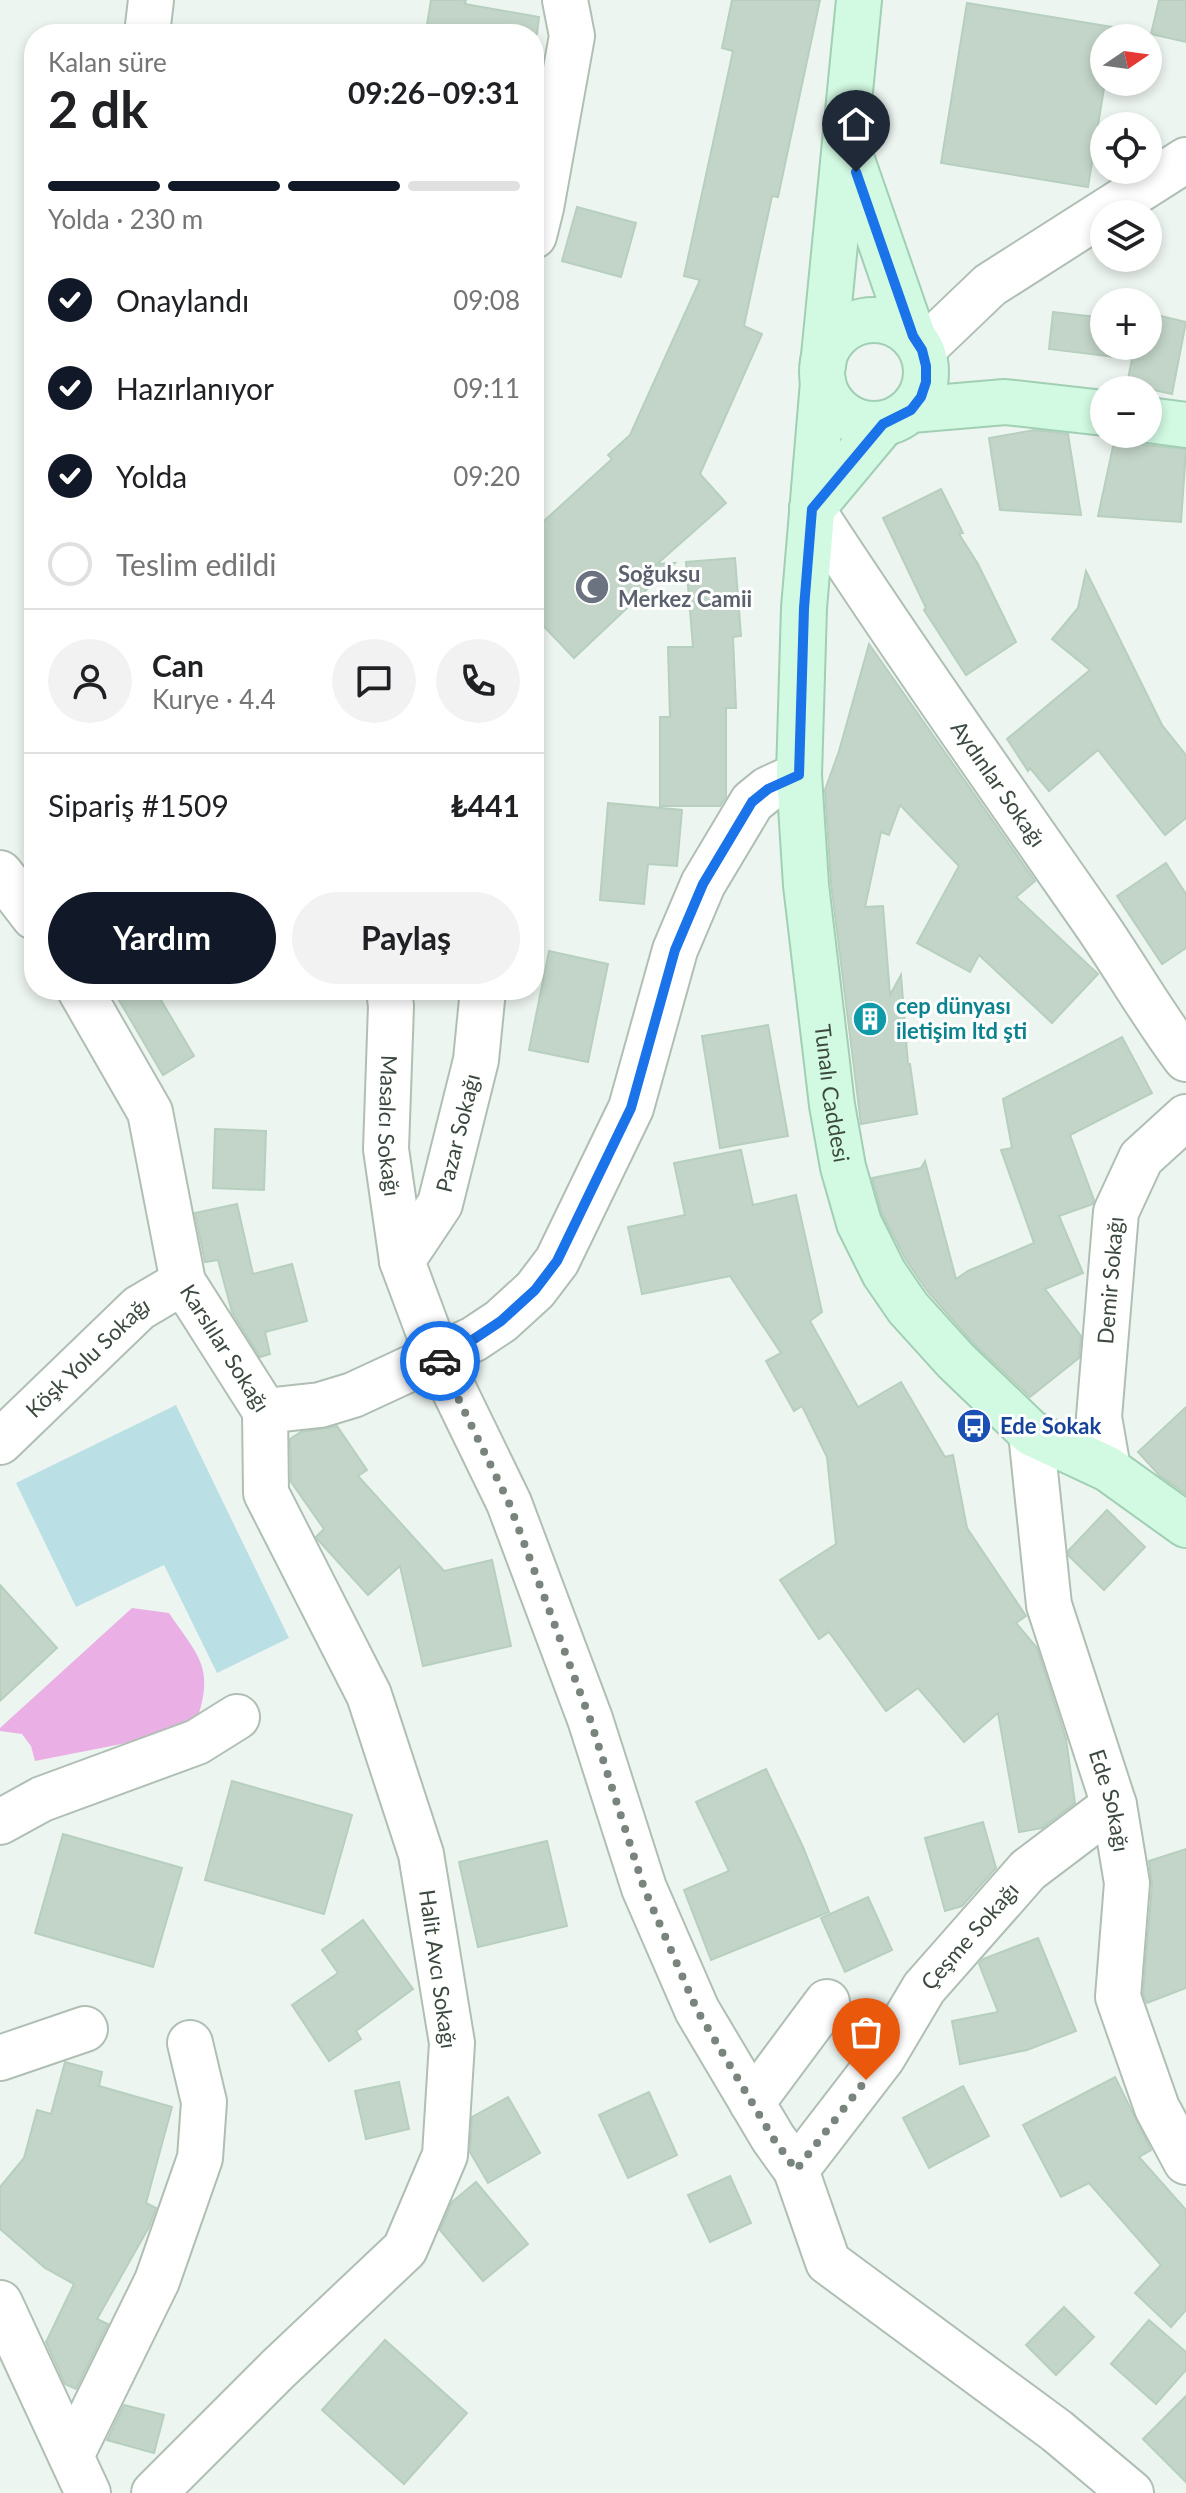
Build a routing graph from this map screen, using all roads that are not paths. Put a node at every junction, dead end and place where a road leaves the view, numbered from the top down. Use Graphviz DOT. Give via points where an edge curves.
graph roads {
  1 [pos="151,0"];
  2 [pos="565,0"];
  3 [pos="859,0"];
  4 [pos="148,24"];
  5 [pos="846,145"];
  6 [pos="1186,160"];
  7 [pos="544,183"];
  8 [pos="920,351"];
  9 [pos="823,374"];
  10 [pos="1005,402"];
  11 [pos="1090,411"];
  12 [pos="897,417"];
  13 [pos="1162,422"];
  14 [pos="1186,425"];
  15 [pos="812,509"];
  16 [pos="799,775"];
  17 [pos="0,873"];
  18 [pos="24,904"];
  19 [pos="86,1000"];
  20 [pos="390,1000"];
  21 [pos="482,1000"];
  22 [pos="1186,1059"];
  23 [pos="1186,1117"];
  24 [pos="402,1261"];
  25 [pos="183,1282"];
  26 [pos="437,1355"];
  27 [pos="265,1411"];
  28 [pos="1031,1433"];
  29 [pos="0,1442"];
  30 [pos="1108,1469"];
  31 [pos="1186,1525"];
  32 [pos="237,1717"];
  33 [pos="1114,1805"];
  34 [pos="0,1822"];
  35 [pos="827,2002"];
  36 [pos="85,2029"];
  37 [pos="190,2043"];
  38 [pos="0,2058"];
  39 [pos="752,2103"];
  40 [pos="1186,2162"];
  41 [pos="796,2170"];
  42 [pos="0,2303"];
  43 [pos="80,2474"];
  44 [pos="154,2493"];
  45 [pos="1131,2493"];
  1 -- 4 [label="street"];
  2 -- 7 [label="street" via="572,36"];
  3 -- 5 [label="main road, Tunalı Caddesi"];
  5 -- 8 [label="main road"];
  5 -- 9 [label="main road, Tunalı Caddesi"];
  6 -- 8 [label="street" via="990,285"];
  8 -- 9 [label="main road" via="900,326 867,320 837,336 827,350"];
  8 -- 10 [label="main road"];
  8 -- 12 [label="main road" via="926,382 921,397"];
  9 -- 12 [label="main road" via="829,398 852,419 867,424"];
  9 -- 15 [label="main road, Tunalı Caddesi"];
  10 -- 11 [label="main road"];
  10 -- 12 [label="main road"];
  12 -- 15 [label="main road"];
  13 -- 14 [label="main road"];
  15 -- 16 [label="main road, Tunalı Caddesi"];
  15 -- 22 [label="street, Aydınlar Sokağı"];
  16 -- 26 [label="street, Karslılar Sokağı" via="752,802 703,884 675,950 631,1108 557,1261 501,1321"];
  16 -- 28 [label="main road, Tunalı Caddesi" via="832,1105 859,1223 908,1308"];
  17 -- 18 [label="street"];
  19 -- 25 [label="street, Karslılar Sokağı" via="150,1112"];
  20 -- 24 [label="street, Masalcı Sokağı" via="386,1149"];
  21 -- 24 [label="street, Pazar Sokağı" via="476,1060 440,1204"];
  23 -- 30 [label="street, Demir Sokağı" via="1141,1158 1116,1212 1099,1417"];
  24 -- 26 [label="street"];
  25 -- 27 [label="street, Karslılar Sokağı"];
  25 -- 29 [label="street, Köşk Yolu Sokağı" via="139,1308"];
  26 -- 27 [label="street, Karslılar Sokağı" via="353,1395"];
  26 -- 39 [label="street" via="509,1503 590,1719 644,1888 697,2010"];
  27 -- 44 [label="street, Halit Avcı Sokağı" via="266,1493 369,1695 421,1854 452,2043 445,2155 405,2249"];
  28 -- 30 [label="main road, Tunalı Caddesi"];
  28 -- 33 [label="street, Ede Sokağı" via="1049,1605"];
  30 -- 31 [label="main road, Tunalı Caddesi"];
  32 -- 34 [label="street" via="197,1742 42,1799"];
  33 -- 40 [label="street, Ede Sokağı" via="1127,1883 1118,1997 1157,2108"];
  33 -- 41 [label="street, Çeşme Sokağı" via="1028,1870 924,1988 883,2057"];
  35 -- 39 [label="street"];
  36 -- 38 [label="street"];
  37 -- 43 [label="street" via="204,2102 200,2158"];
  39 -- 41 [label="street"];
  41 -- 45 [label="street" via="828,2262 1057,2431"];
  42 -- 43 [label="street"];
}
